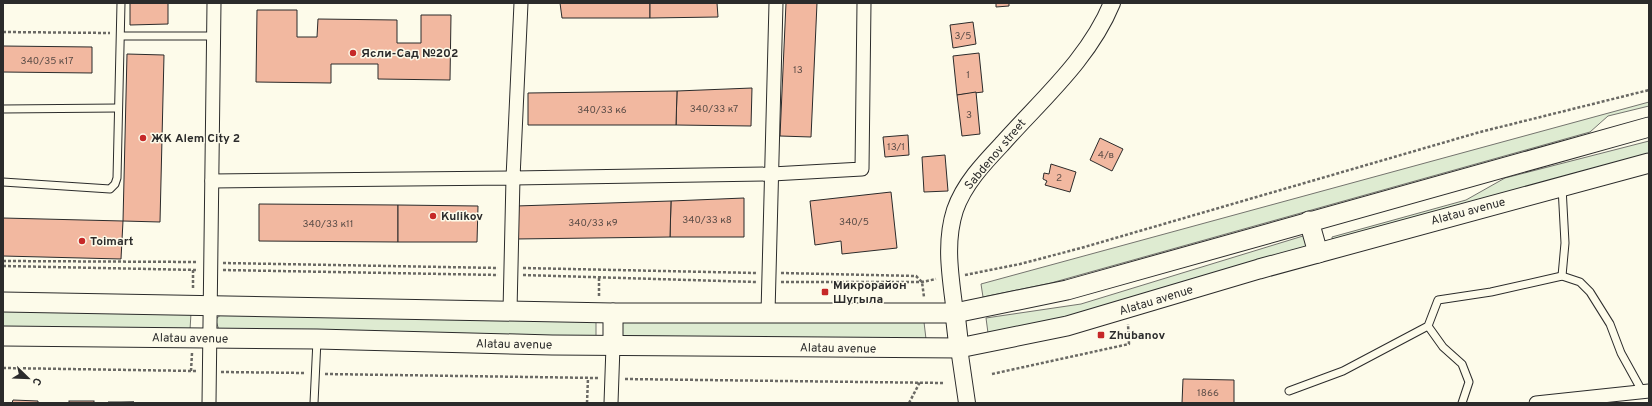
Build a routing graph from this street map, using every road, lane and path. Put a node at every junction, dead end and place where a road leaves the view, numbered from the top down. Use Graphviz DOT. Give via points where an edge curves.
graph roads {
  1 [pos="121,3"];
  2 [pos="214,3"];
  3 [pos="521,3"];
  4 [pos="776,3"];
  5 [pos="864,3"];
  6 [pos="1112,3"];
  7 [pos="3,32"];
  8 [pos="120,36"];
  9 [pos="214,36"];
  10 [pos="1649,90"];
  11 [pos="118,108"];
  12 [pos="3,109"];
  13 [pos="1649,127"];
  14 [pos="1649,163"];
  15 [pos="772,174"];
  16 [pos="513,178"];
  17 [pos="212,181"];
  18 [pos="3,182"];
  19 [pos="1562,186"];
  20 [pos="1309,221"];
  21 [pos="1318,253"];
  22 [pos="3,261"];
  23 [pos="3,266"];
  24 [pos="211,266"];
  25 [pos="193,270"];
  26 [pos="510,272"];
  27 [pos="962,276"];
  28 [pos="1562,276"];
  29 [pos="599,277"];
  30 [pos="770,278"];
  31 [pos="942,278"];
  32 [pos="922,282"];
  33 [pos="193,297"];
  34 [pos="924,298"];
  35 [pos="599,301"];
  36 [pos="3,302"];
  37 [pos="210,305"];
  38 [pos="510,311"];
  39 [pos="613,313"];
  40 [pos="768,313"];
  41 [pos="955,313"];
  42 [pos="1135,323"];
  43 [pos="1428,326"];
  44 [pos="3,336"];
  45 [pos="210,338"];
  46 [pos="317,339"];
  47 [pos="613,346"];
  48 [pos="192,347"];
  49 [pos="959,348"];
  50 [pos="3,368"];
  51 [pos="191,371"];
  52 [pos="210,372"];
  53 [pos="315,373"];
  54 [pos="992,374"];
  55 [pos="588,378"];
  56 [pos="612,379"];
  57 [pos="920,382"];
  58 [pos="944,382"];
  59 [pos="1289,390"];
  60 [pos="1646,391"];
  61 [pos="209,403"];
  62 [pos="314,403"];
  63 [pos="587,403"];
  64 [pos="611,403"];
  65 [pos="909,403"];
  66 [pos="966,403"];
  67 [pos="1462,403"];
  68 [pos="1536,403"];
  1 -- 8 [label="lane"];
  2 -- 9 [label="street"];
  3 -- 16 [label="street"];
  4 -- 15 [label="street"];
  5 -- 15 [label="street" via="862,169"];
  6 -- 41 [label="street, Sabdenov street" via="1105,21 1080,60 966,187 955,211 950,240 949,261"];
  7 -- 8 [label="path" via="111,33"];
  8 -- 9 [label="lane"];
  8 -- 11 [label="lane"];
  9 -- 17 [label="street"];
  10 -- 27 [label="path" via="1480,132 1081,248"];
  11 -- 12 [label="lane"];
  11 -- 18 [label="lane" via="117,178 110,189"];
  13 -- 20 [label="main road"];
  14 -- 19 [label="main road, Alatau avenue"];
  15 -- 16 [label="street"];
  15 -- 30 [label="street"];
  16 -- 17 [label="street"];
  16 -- 26 [label="street"];
  17 -- 24 [label="street"];
  19 -- 21 [label="main road, Alatau avenue"];
  19 -- 28 [label="lane" via="1565,243"];
  20 -- 21 [label="main road"];
  20 -- 41 [label="main road" via="1067,290"];
  21 -- 49 [label="main road, Alatau avenue" via="1067,326"];
  22 -- 24 [label="path"];
  23 -- 25 [label="path"];
  24 -- 25 [label="path"];
  24 -- 26 [label="path"];
  24 -- 26 [label="path"];
  24 -- 37 [label="street"];
  25 -- 33 [label="path"];
  26 -- 29 [label="path"];
  26 -- 30 [label="path"];
  26 -- 38 [label="street"];
  28 -- 43 [label="lane" via="1492,292 1438,300"];
  28 -- 60 [label="lane" via="1580,282 1590,292 1610,324 1621,353"];
  29 -- 30 [label="path"];
  29 -- 35 [label="path"];
  30 -- 32 [label="path"];
  30 -- 32 [label="path" via="916,276"];
  30 -- 40 [label="street"];
  31 -- 32 [label="path"];
  32 -- 34 [label="path"];
  36 -- 37 [label="main road"];
  37 -- 38 [label="main road"];
  37 -- 45 [label="street"];
  38 -- 39 [label="main road"];
  39 -- 40 [label="main road"];
  39 -- 47 [label="main road"];
  40 -- 41 [label="main road"];
  41 -- 49 [label="main road, Sabdenov street"];
  42 -- 54 [label="path" via="1128,325 1129,344"];
  43 -- 59 [label="lane" via="1343,371"];
  43 -- 67 [label="lane" via="1443,347 1462,364 1469,382"];
  44 -- 45 [label="main road, Alatau avenue"];
  45 -- 46 [label="main road, Alatau avenue"];
  45 -- 52 [label="street"];
  46 -- 47 [label="main road, Alatau avenue"];
  46 -- 53 [label="lane"];
  47 -- 49 [label="main road, Alatau avenue"];
  47 -- 56 [label="street"];
  48 -- 51 [label="path"];
  49 -- 66 [label="street, Sabdenov street"];
  50 -- 51 [label="path"];
  51 -- 52 [label="path"];
  52 -- 53 [label="path"];
  52 -- 61 [label="street"];
  53 -- 55 [label="path"];
  53 -- 62 [label="lane"];
  55 -- 56 [label="path"];
  55 -- 63 [label="path"];
  56 -- 57 [label="path"];
  56 -- 64 [label="street"];
  57 -- 58 [label="path"];
  57 -- 65 [label="path"];
  60 -- 68 [label="street"];
}
